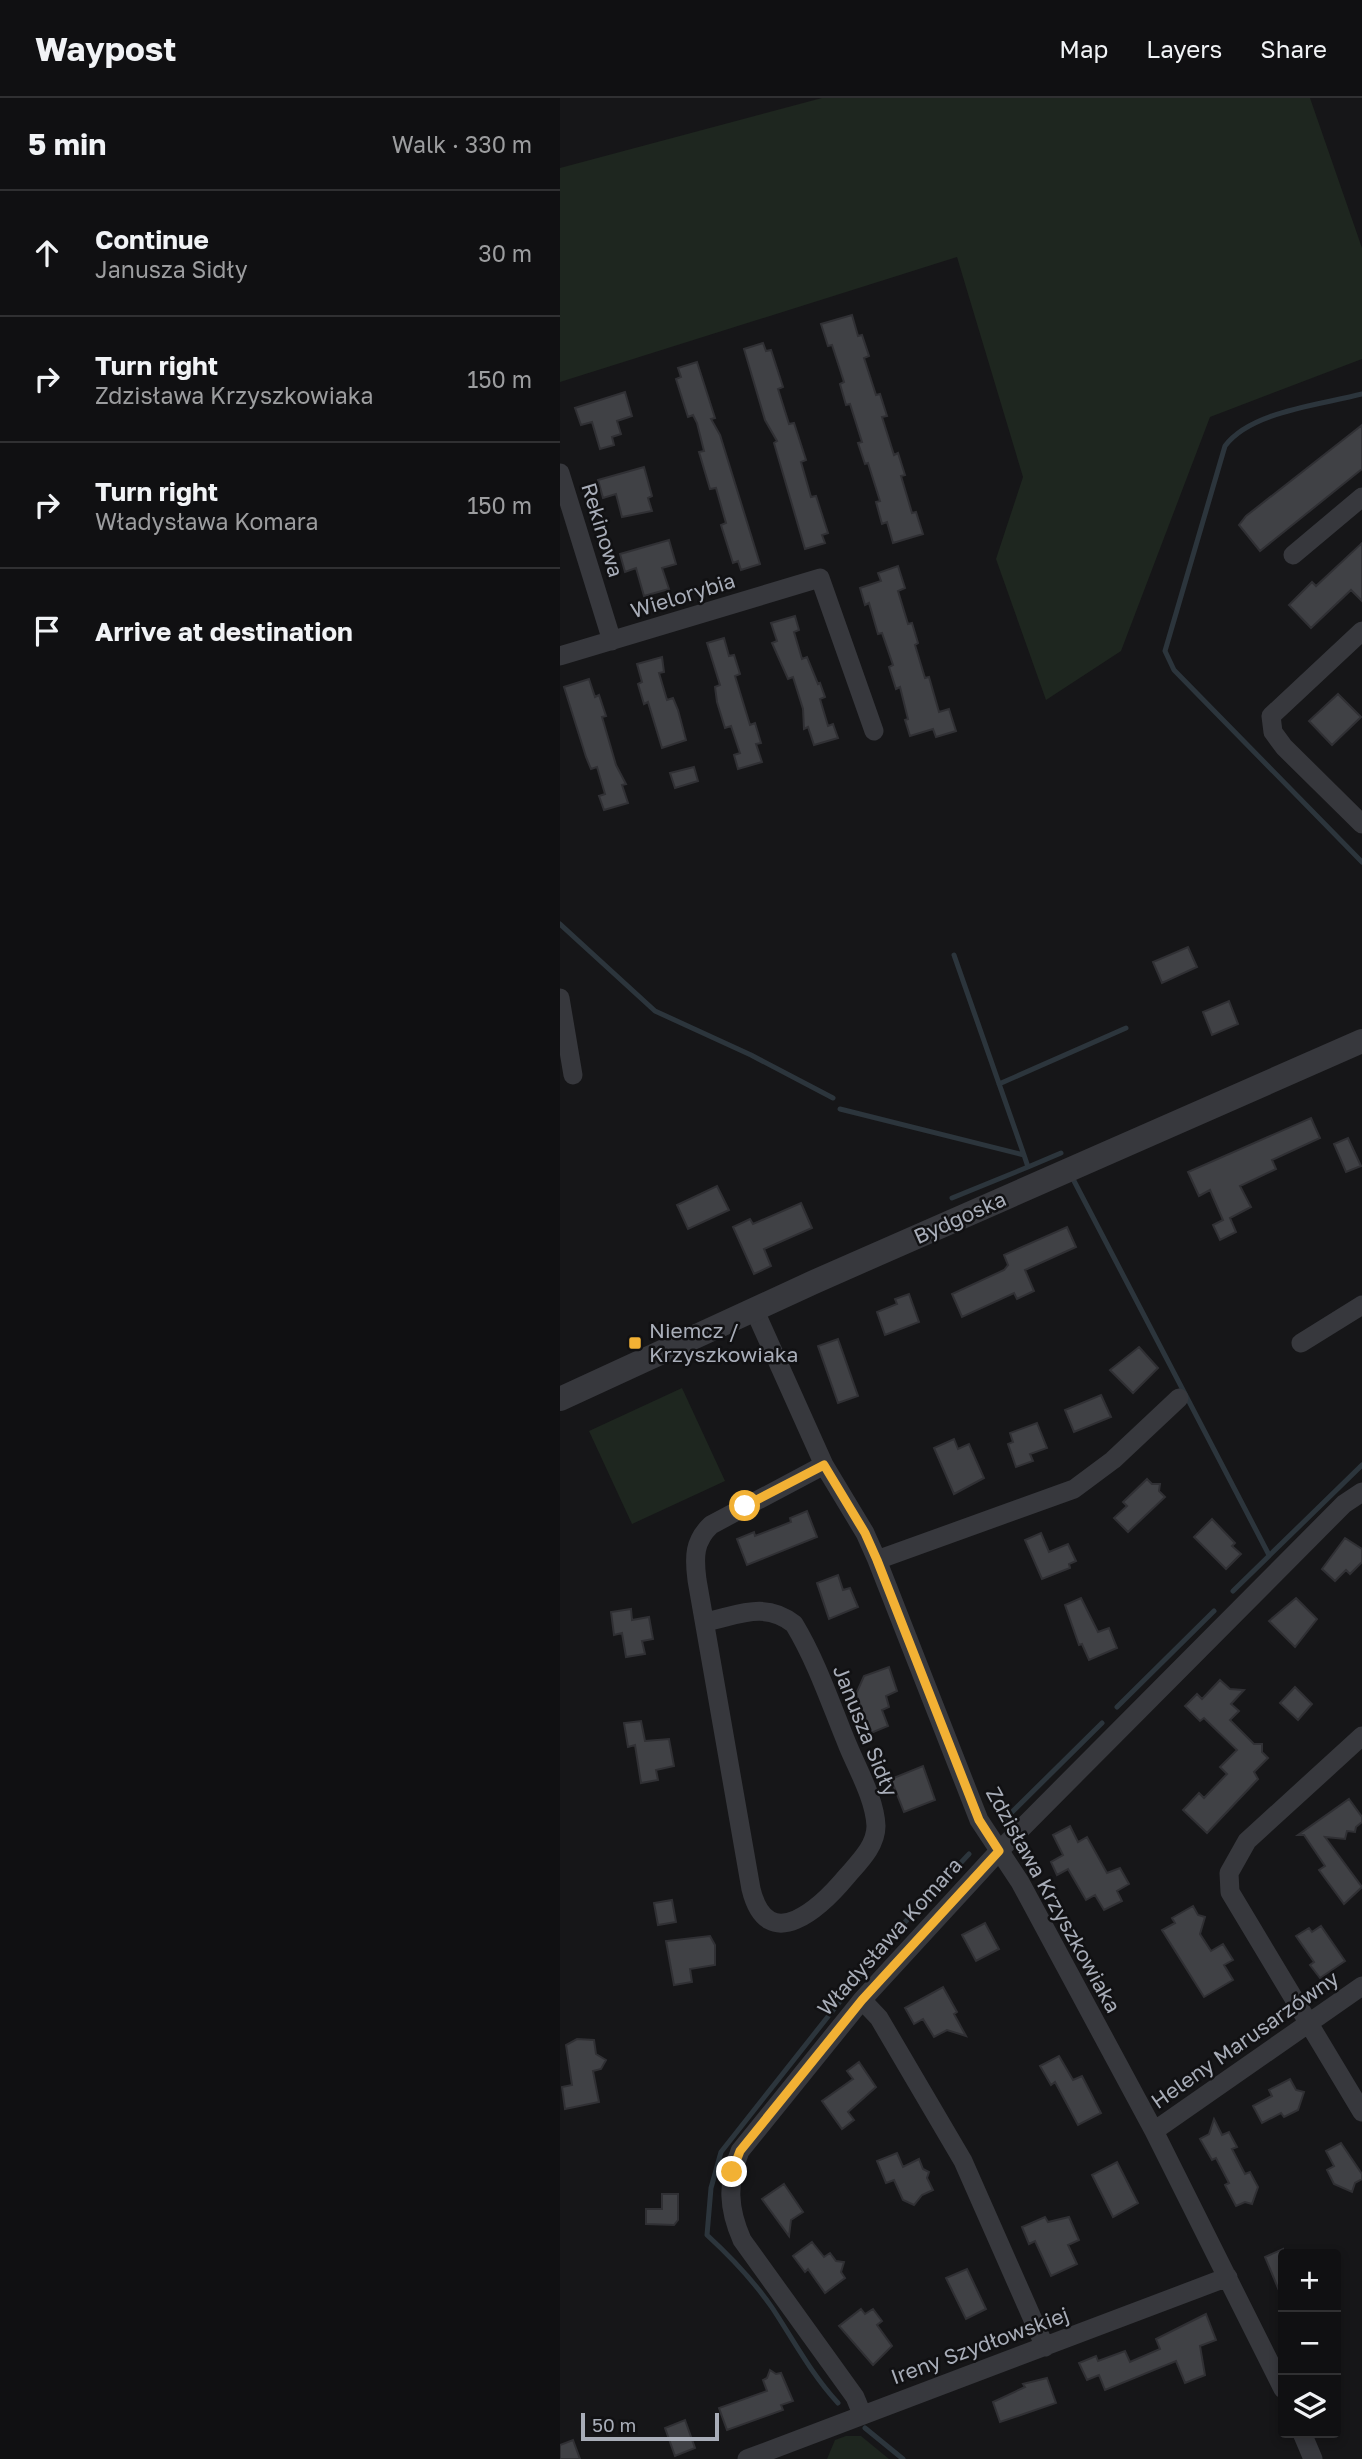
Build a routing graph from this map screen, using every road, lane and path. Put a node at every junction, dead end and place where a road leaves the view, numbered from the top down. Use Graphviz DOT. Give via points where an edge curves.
graph roads {
  1 [pos="560,473"];
  2 [pos="1362,497"];
  3 [pos="1293,555"];
  4 [pos="1362,631"];
  5 [pos="612,641"];
  6 [pos="560,656"];
  7 [pos="874,731"];
  8 [pos="1362,824"];
  9 [pos="560,998"];
  10 [pos="1362,1041"];
  11 [pos="573,1075"];
  12 [pos="1362,1305"];
  13 [pos="754,1309"];
  14 [pos="1301,1343"];
  15 [pos="1179,1398"];
  16 [pos="560,1399"];
  17 [pos="824,1465"];
  18 [pos="1362,1492"];
  19 [pos="877,1560"];
  20 [pos="705,1622"];
  21 [pos="1362,1736"];
  22 [pos="999,1851"];
  23 [pos="1362,1986"];
  24 [pos="862,2000"];
  25 [pos="1309,2023"];
  26 [pos="1362,2112"];
  27 [pos="1154,2131"];
  28 [pos="1228,2277"];
  29 [pos="1045,2347"];
  30 [pos="1278,2379"];
  31 [pos="862,2414"];
  32 [pos="1304,2438"];
  33 [pos="747,2459"];
  34 [pos="1313,2459"];
  1 -- 5 [label="street, Rekinowa"];
  2 -- 3 [label="street"];
  4 -- 8 [label="street" via="1271,716 1273,732 1284,747"];
  5 -- 6 [label="street, Wielorybia"];
  5 -- 7 [label="street, Wielorybia" via="820,578"];
  9 -- 11 [label="street"];
  10 -- 13 [label="street, Bydgoska"];
  12 -- 14 [label="street"];
  13 -- 16 [label="street, Bydgoska"];
  13 -- 17 [label="street, Zdzisława Krzyszkowiaka"];
  15 -- 19 [label="street" via="1113,1460 1074,1489"];
  17 -- 19 [label="street, Zdzisława Krzyszkowiaka"];
  17 -- 20 [label="street, Janusza Sidły" via="701,1534 695,1563"];
  18 -- 22 [label="street, Władysława Komara" via="1344,1504"];
  19 -- 22 [label="street, Zdzisława Krzyszkowiaka" via="979,1820"];
  20 -- 20 [label="street, Janusza Sidły" via="754,1903 766,1918 781,1923 802,1919 824,1903 870,1849 876,1827 869,1797 794,1624 768,1609"];
  21 -- 25 [label="street" via="1247,1841 1229,1873 1230,1892"];
  22 -- 24 [label="street, Władysława Komara"];
  22 -- 27 [label="street, Zdzisława Krzyszkowiaka"];
  23 -- 25 [label="street, Heleny Marusarzówny"];
  24 -- 29 [label="street" via="879,2018 963,2161"];
  24 -- 31 [label="street, Władysława Komara" via="740,2151 730,2194 732,2217 742,2240 855,2397"];
  25 -- 26 [label="street"];
  25 -- 27 [label="street, Heleny Marusarzówny"];
  27 -- 28 [label="street, Zdzisława Krzyszkowiaka"];
  28 -- 29 [label="street, Ireny Szydłowskiej"];
  28 -- 30 [label="street, Zdzisława Krzyszkowiaka"];
  29 -- 31 [label="street, Ireny Szydłowskiej"];
  31 -- 33 [label="street, Ireny Szydłowskiej"];
  32 -- 34 [label="street"];
}
